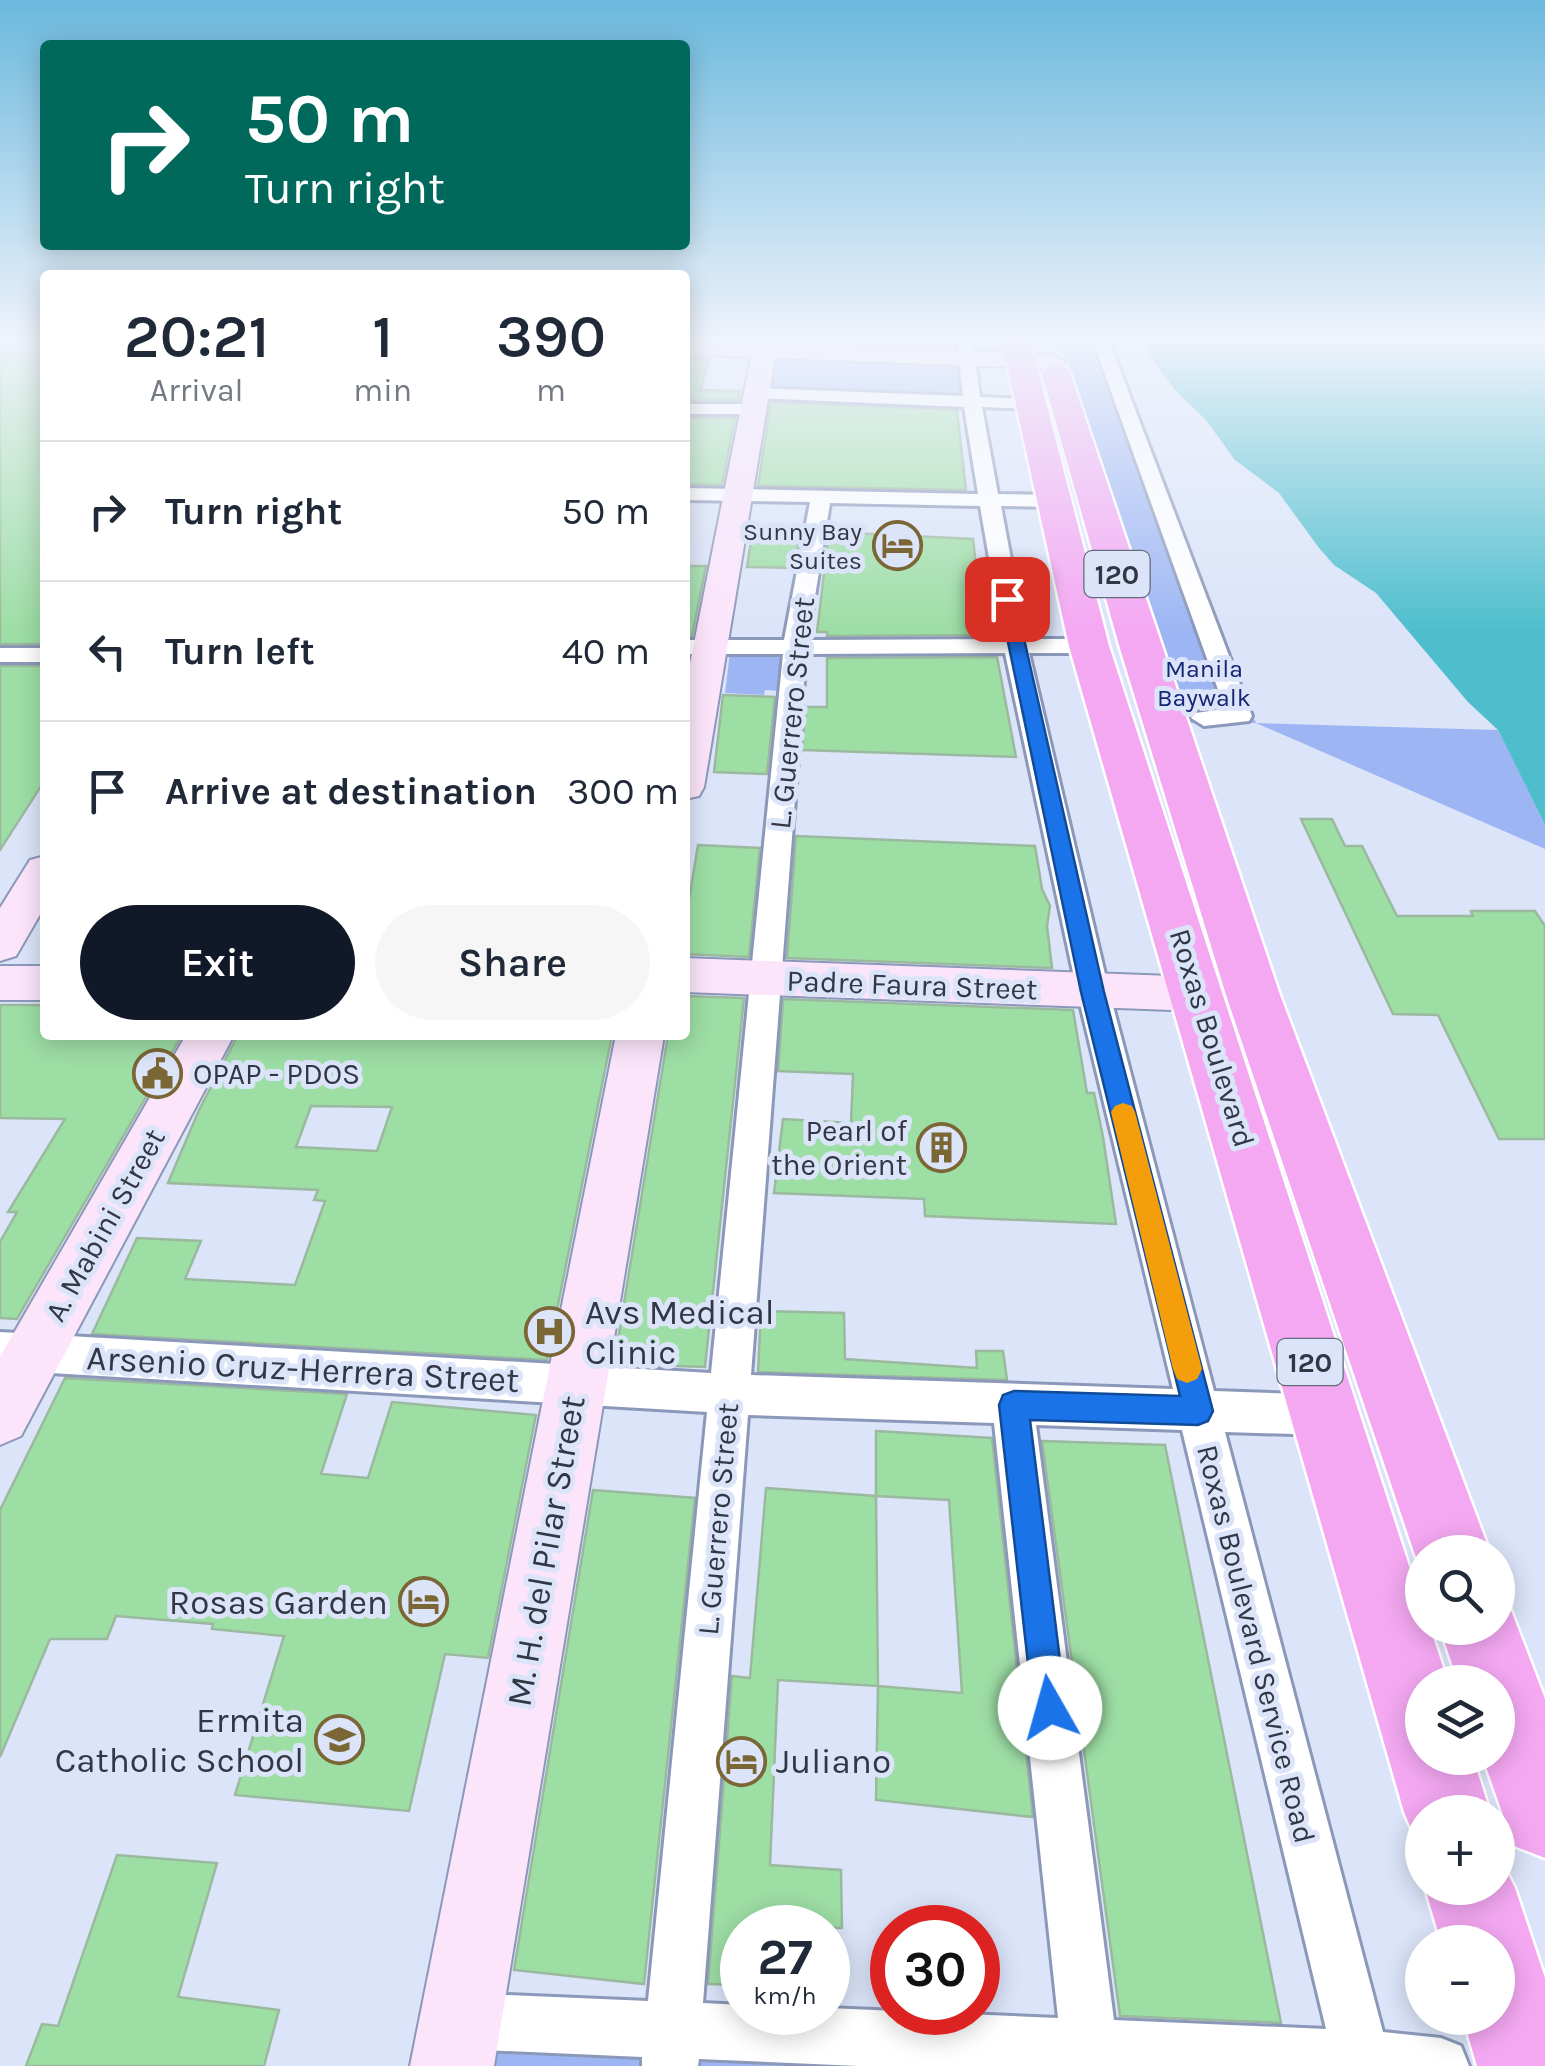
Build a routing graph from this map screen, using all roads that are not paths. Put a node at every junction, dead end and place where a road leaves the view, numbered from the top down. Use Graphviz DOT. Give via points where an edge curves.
graph roads {
  1 [pos="749,437"];
  2 [pos="978,437"];
  3 [pos="1049,437"];
  4 [pos="1071,437"];
  5 [pos="1088,437"];
  6 [pos="690,494"];
  7 [pos="738,494"];
  8 [pos="821,496"];
  9 [pos="990,500"];
  10 [pos="1052,501"];
  11 [pos="795,646"];
  12 [pos="1016,646"];
  13 [pos="1089,646"];
  14 [pos="698,647"];
  15 [pos="40,651"];
  16 [pos="0,652"];
  17 [pos="1204,718"];
  18 [pos="690,734"];
  19 [pos="40,878"];
  20 [pos="0,945"];
  21 [pos="690,975"];
  22 [pos="766,979"];
  23 [pos="0,983"];
  24 [pos="40,983"];
  25 [pos="1092,992"];
  26 [pos="1199,994"];
  27 [pos="207,1040"];
  28 [pos="639,1040"];
  29 [pos="18,1352"];
  30 [pos="576,1385"];
  31 [pos="730,1394"];
  32 [pos="1014,1405"];
  33 [pos="1198,1411"];
  34 [pos="0,1415"];
  35 [pos="1326,1415"];
  36 [pos="1446,1535"];
  37 [pos="1485,1645"];
  38 [pos="1405,1675"];
  39 [pos="1545,1815"];
  40 [pos="1515,2033"];
  41 [pos="456,2044"];
  42 [pos="671,2048"];
  43 [pos="1091,2057"];
  44 [pos="1362,2062"];
  45 [pos="1441,2066"];
  46 [pos="1525,2066"];
  1 -- 7 [label="main road"];
  2 -- 9 [label="street, Roxas Boulevard Service Road"];
  3 -- 10 [label="highway, Roxas Boulevard / 120"];
  4 -- 36 [label="highway, Roxas Boulevard / 120" via="1253,995"];
  5 -- 17 [label="street" via="1240,716"];
  6 -- 7 [label="street"];
  7 -- 8 [label="street"];
  7 -- 14 [label="main road"];
  8 -- 9 [label="street"];
  8 -- 11 [label="street, L. Guerrero Street"];
  9 -- 10 [label="street"];
  9 -- 12 [label="street, Roxas Boulevard Service Road"];
  10 -- 13 [label="highway, Roxas Boulevard / 120"];
  11 -- 12 [label="street"];
  11 -- 14 [label="street"];
  11 -- 22 [label="street, L. Guerrero Street"];
  12 -- 13 [label="street"];
  12 -- 25 [label="street, Roxas Boulevard Service Road"];
  13 -- 26 [label="highway, Roxas Boulevard / 120"];
  14 -- 18 [label="main road"];
  15 -- 16 [label="street"];
  19 -- 20 [label="main road"];
  21 -- 22 [label="main road, Padre Faura Street"];
  22 -- 25 [label="main road, Padre Faura Street"];
  22 -- 31 [label="street, L. Guerrero Street"];
  23 -- 24 [label="main road"];
  25 -- 26 [label="main road, Padre Faura Street"];
  25 -- 33 [label="street, Roxas Boulevard Service Road"];
  26 -- 35 [label="highway, Roxas Boulevard / 120"];
  27 -- 29 [label="main road, A. Mabini Street"];
  28 -- 30 [label="main road, M. H. del Pilar Street"];
  29 -- 30 [label="street, Arsenio Cruz-Herrera Street"];
  29 -- 34 [label="main road, A. Mabini Street"];
  30 -- 31 [label="street, Arsenio Cruz-Herrera Street"];
  30 -- 41 [label="main road, M. H. del Pilar Street"];
  31 -- 32 [label="street, Arsenio Cruz-Herrera Street"];
  31 -- 42 [label="street, L. Guerrero Street"];
  32 -- 33 [label="street, Arsenio Cruz-Herrera Street"];
  32 -- 43 [label="street"];
  33 -- 35 [label="street, Arsenio Cruz-Herrera Street"];
  33 -- 44 [label="street, Roxas Boulevard Service Road"];
  35 -- 38 [label="highway, Roxas Boulevard / 120"];
  37 -- 39 [label="highway"];
  40 -- 46 [label="highway"];
  41 -- 42 [label="street"];
  42 -- 43 [label="street"];
  43 -- 44 [label="street"];
  44 -- 45 [label="street"];
}
